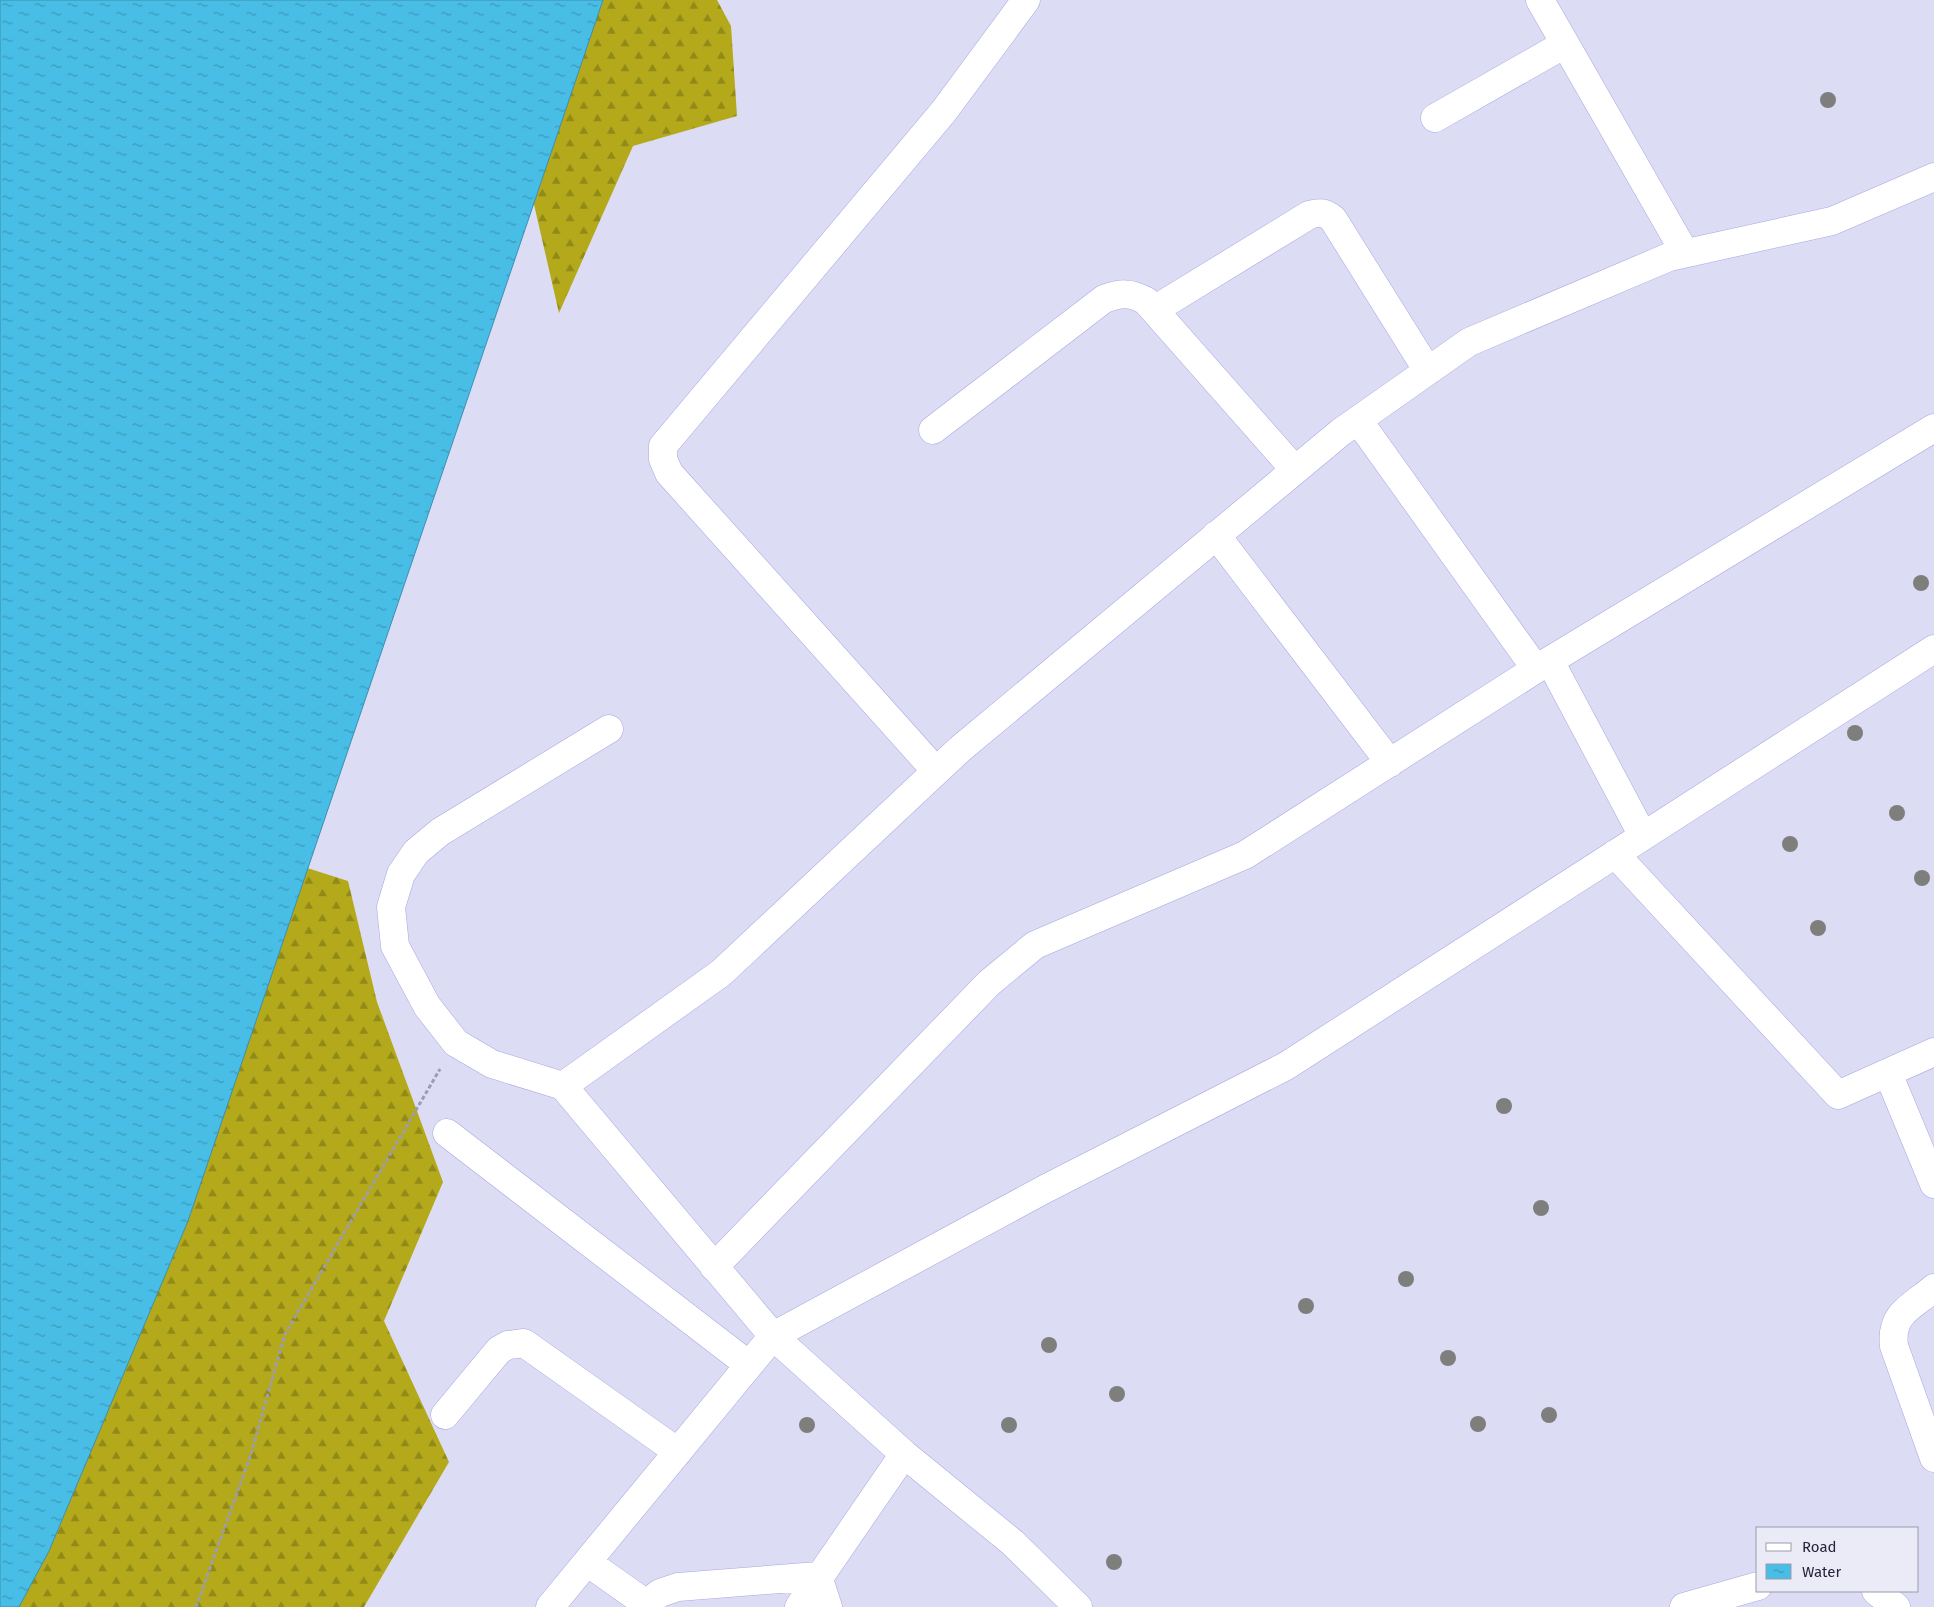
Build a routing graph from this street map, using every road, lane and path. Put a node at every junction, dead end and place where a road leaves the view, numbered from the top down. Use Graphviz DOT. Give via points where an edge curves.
graph roads {
  1 [pos="1026,0"];
  2 [pos="1540,0"];
  3 [pos="1565,44"];
  4 [pos="1435,118"];
  5 [pos="1934,177"];
  6 [pos="1685,253"];
  7 [pos="1154,310"];
  8 [pos="1428,372"];
  9 [pos="1358,420"];
  10 [pos="1934,428"];
  11 [pos="934,430"];
  12 [pos="1294,470"];
  13 [pos="1216,535"];
  14 [pos="1934,649"];
  15 [pos="1543,665"];
  16 [pos="609,728"];
  17 [pos="1390,763"];
  18 [pos="936,771"];
  19 [pos="1643,836"];
  20 [pos="1615,854"];
  21 [pos="456,1043"];
  22 [pos="1934,1052"];
  23 [pos="1888,1073"];
  24 [pos="563,1086"];
  25 [pos="447,1133"];
  26 [pos="1934,1184"];
  27 [pos="714,1267"];
  28 [pos="1934,1288"];
  29 [pos="773,1336"];
  30 [pos="749,1365"];
  31 [pos="444,1415"];
  32 [pos="678,1452"];
  33 [pos="904,1454"];
  34 [pos="1934,1458"];
  35 [pos="587,1562"];
  36 [pos="818,1576"];
  37 [pos="1756,1587"];
  38 [pos="1877,1592"];
  39 [pos="643,1605"];
  40 [pos="196,1607"];
  41 [pos="550,1607"];
  42 [pos="799,1607"];
  43 [pos="828,1607"];
  44 [pos="1078,1607"];
  45 [pos="1684,1607"];
  46 [pos="1896,1607"];
  1 -- 18 [label="street" via="944,110 663,446 663,459 669,473"];
  2 -- 3 [label="street"];
  3 -- 4 [label="street"];
  3 -- 6 [label="street"];
  5 -- 6 [label="street" via="1832,221"];
  6 -- 8 [label="street" via="1469,342"];
  7 -- 8 [label="street" via="1309,215 1327,213"];
  7 -- 11 [label="street" via="1132,293 1104,299"];
  7 -- 12 [label="street"];
  8 -- 9 [label="street"];
  9 -- 12 [label="street"];
  9 -- 15 [label="street"];
  10 -- 15 [label="street"];
  12 -- 13 [label="street"];
  13 -- 17 [label="street"];
  13 -- 18 [label="street"];
  14 -- 19 [label="street"];
  15 -- 17 [label="street"];
  15 -- 19 [label="street"];
  16 -- 21 [label="street" via="440,832 416,852 401,874 391,907 395,946 427,1006"];
  17 -- 27 [label="street" via="1245,855 1059,933 1020,956 989,983"];
  18 -- 24 [label="street" via="721,973"];
  19 -- 20 [label="street"];
  20 -- 23 [label="street" via="1838,1095"];
  20 -- 29 [label="street" via="1286,1066 1045,1189"];
  21 -- 24 [label="street" via="492,1064"];
  21 -- 40 [label="path" via="284,1334 250,1458"];
  22 -- 23 [label="street"];
  23 -- 26 [label="street"];
  24 -- 27 [label="street"];
  25 -- 30 [label="street"];
  27 -- 29 [label="street"];
  28 -- 34 [label="street" via="1897,1318 1892,1331 1894,1346"];
  29 -- 30 [label="street"];
  29 -- 33 [label="street"];
  30 -- 32 [label="street"];
  31 -- 32 [label="street" via="499,1350 524,1343"];
  32 -- 35 [label="street"];
  33 -- 36 [label="street"];
  33 -- 44 [label="street" via="1013,1542"];
  35 -- 39 [label="street"];
  35 -- 41 [label="street"];
  36 -- 39 [label="street" via="678,1587 660,1593"];
  36 -- 42 [label="street"];
  36 -- 43 [label="street"];
  37 -- 45 [label="street"];
  38 -- 46 [label="street"];
}
